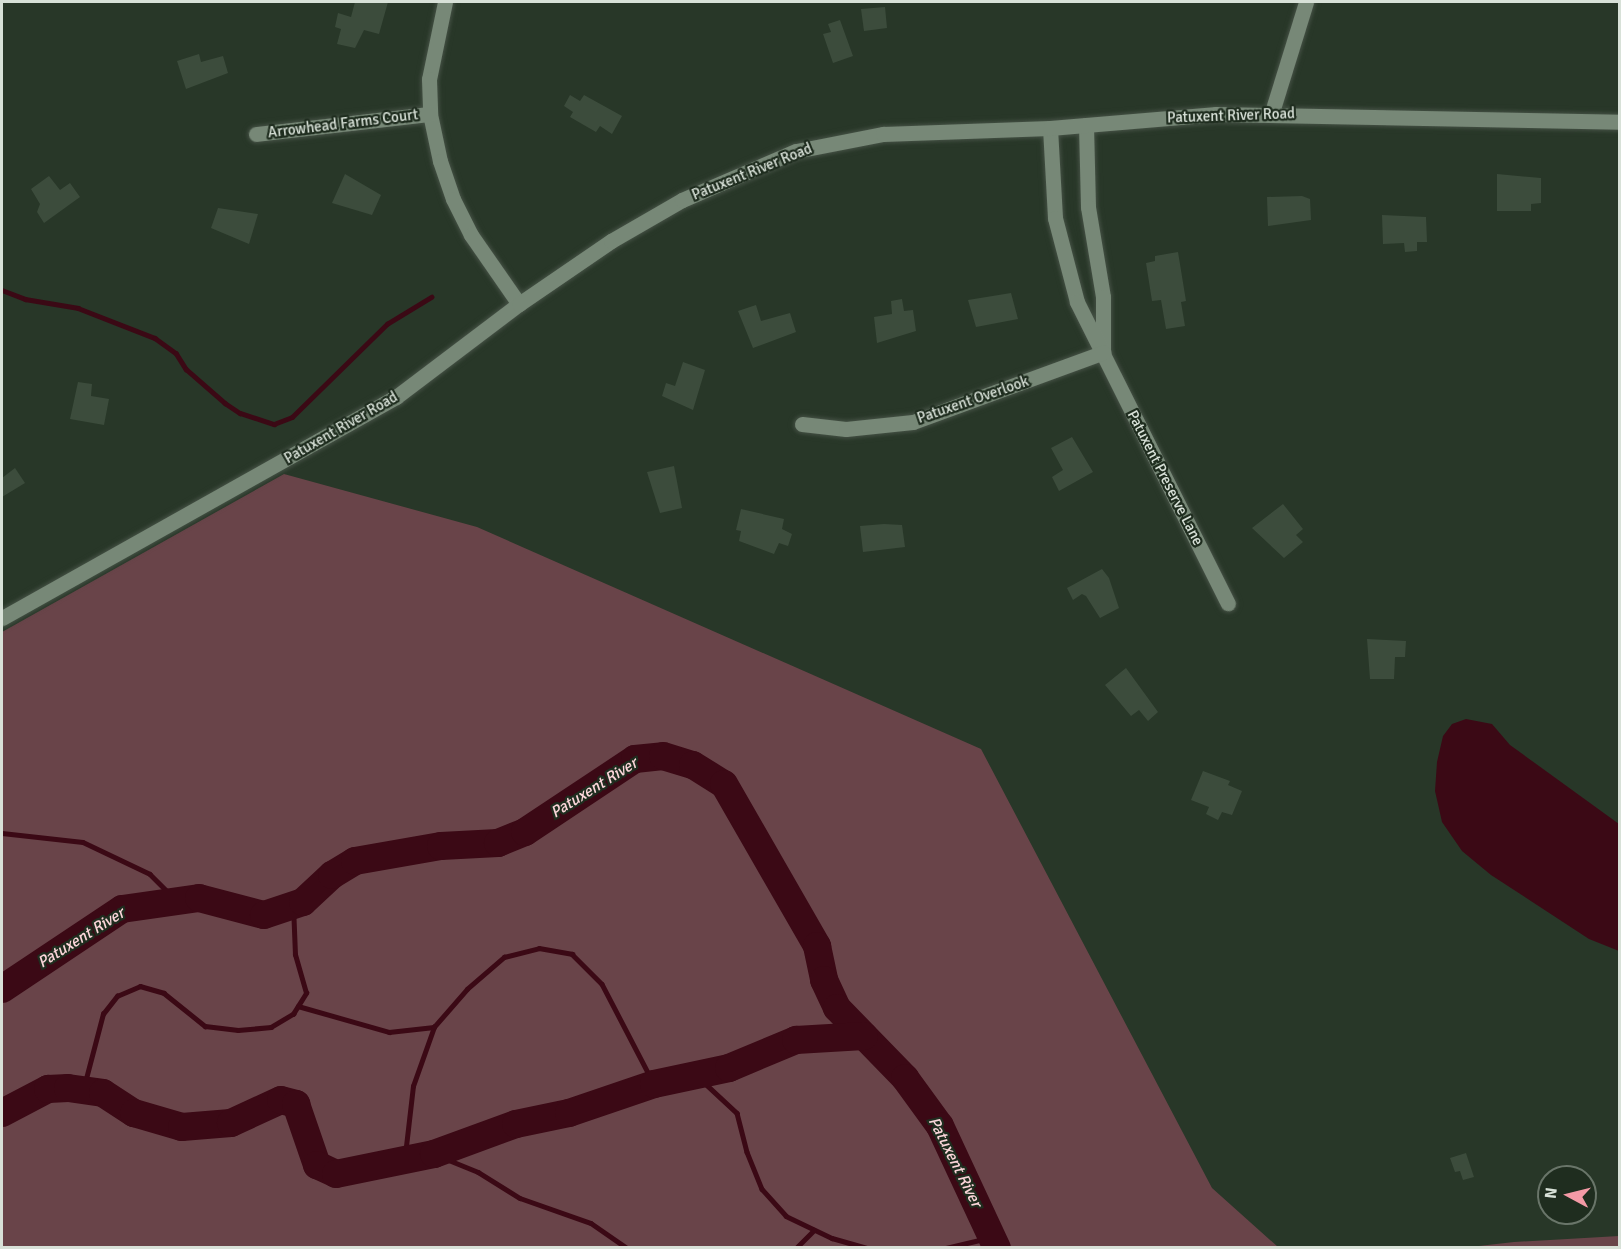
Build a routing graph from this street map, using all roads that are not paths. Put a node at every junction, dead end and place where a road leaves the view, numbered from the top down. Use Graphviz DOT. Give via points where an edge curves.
graph roads {
  1 [pos="445,2"];
  2 [pos="1306,2"];
  3 [pos="1272,112"];
  4 [pos="430,114"];
  5 [pos="1620,122"];
  6 [pos="1086,125"];
  7 [pos="1050,128"];
  8 [pos="256,134"];
  9 [pos="519,304"];
  10 [pos="1104,352"];
  11 [pos="802,424"];
  12 [pos="1228,603"];
  13 [pos="2,618"];
  1 -- 4 [label="street" via="433,48"];
  2 -- 3 [label="street"];
  3 -- 5 [label="street, Patuxent River Road"];
  3 -- 6 [label="street, Patuxent River Road"];
  4 -- 8 [label="street, Arrowhead Farms Court"];
  4 -- 9 [label="street" via="453,200 471,235"];
  6 -- 7 [label="street, Patuxent River Road"];
  6 -- 10 [label="street, Patuxent Preserve Lane" via="1088,207 1102,297"];
  7 -- 9 [label="street, Patuxent River Road" via="883,134 796,151 682,200 611,241"];
  7 -- 10 [label="street, Patuxent Preserve Lane" via="1050,174 1064,259 1077,302"];
  9 -- 13 [label="street, Patuxent River Road" via="396,398 345,429"];
  10 -- 11 [label="street, Patuxent Overlook" via="913,422 846,429"];
  10 -- 12 [label="street, Patuxent Preserve Lane"];
}
